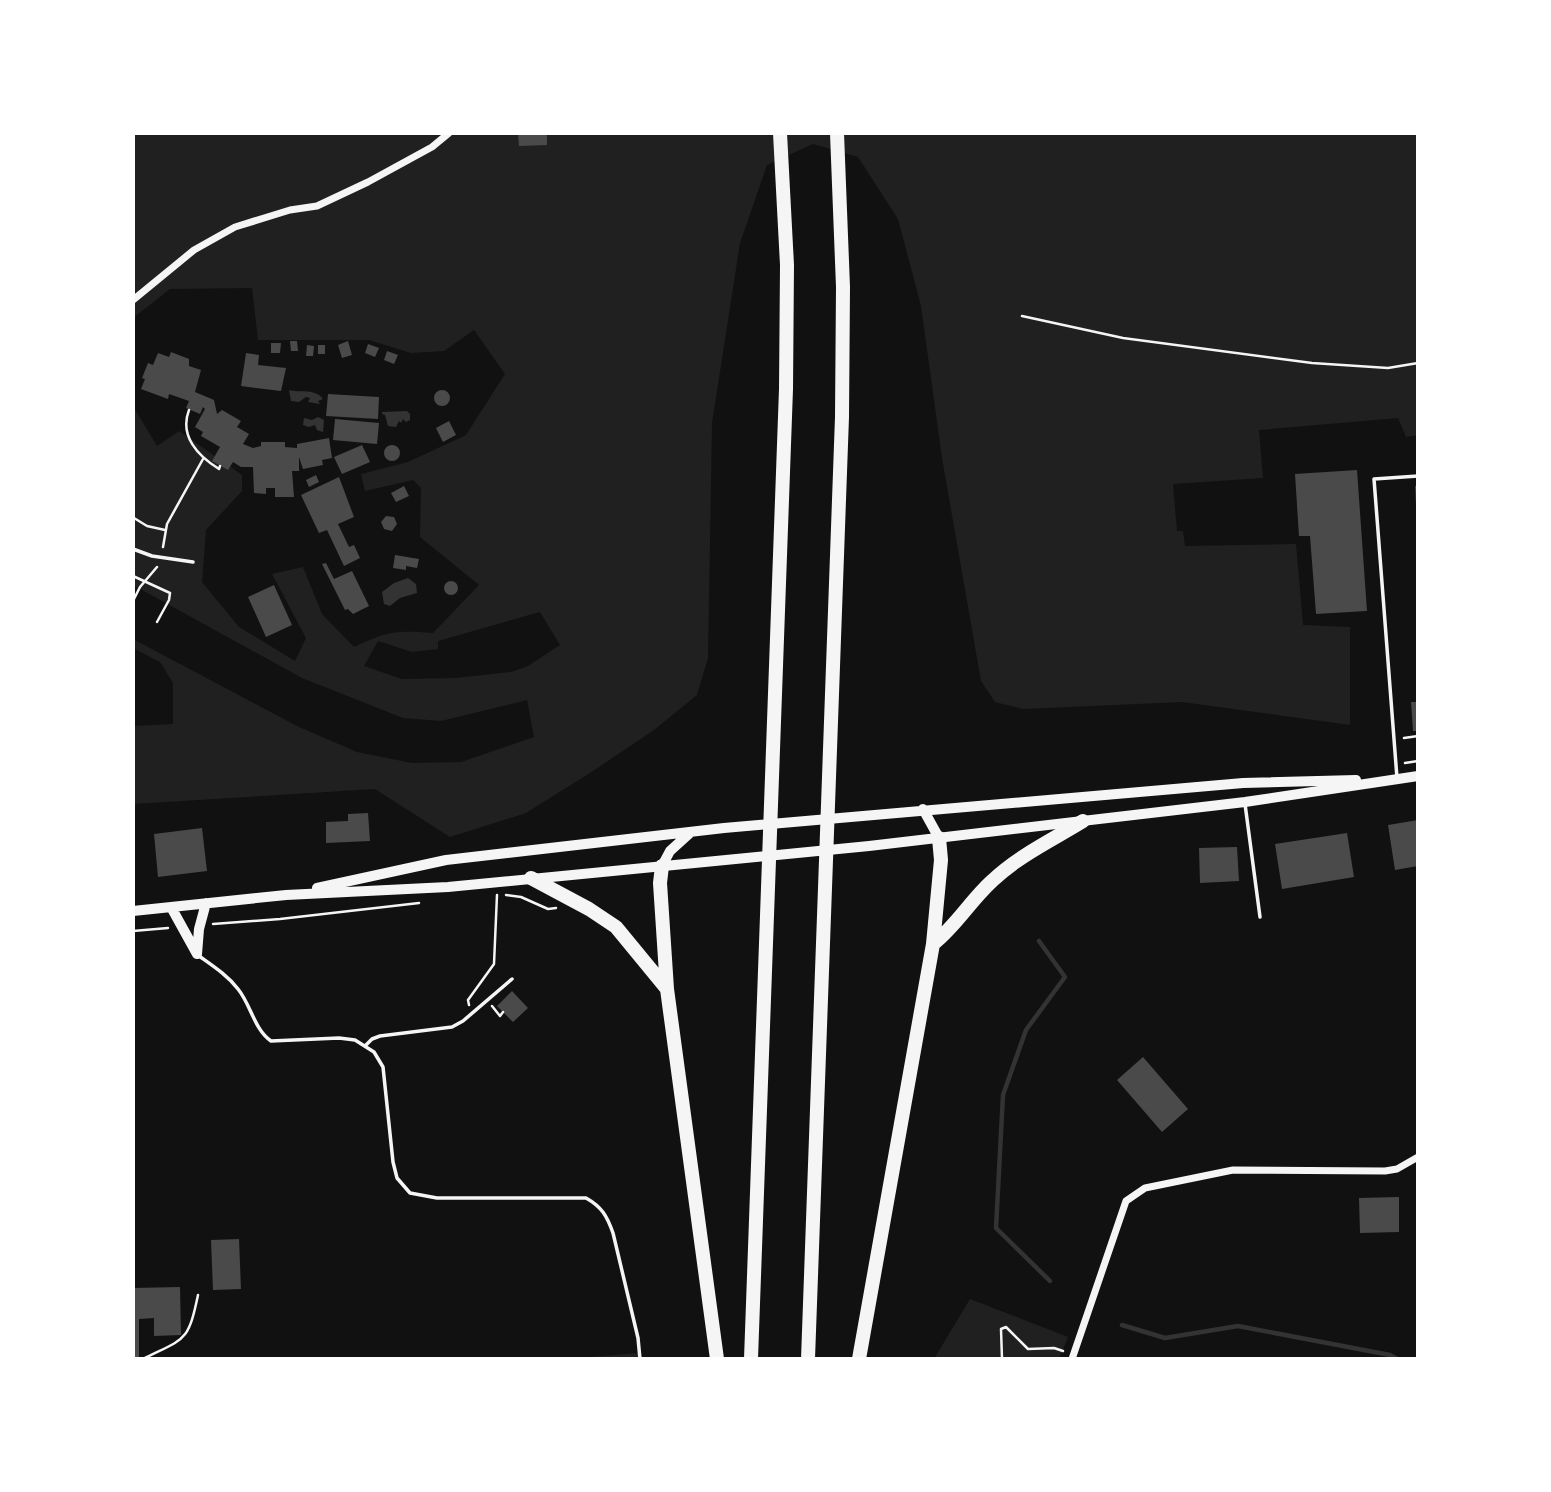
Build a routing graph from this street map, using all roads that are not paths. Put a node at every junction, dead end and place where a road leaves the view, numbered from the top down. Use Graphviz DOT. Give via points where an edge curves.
graph roads {
  1 [pos="449,133"];
  2 [pos="780,133"];
  3 [pos="837,133"];
  4 [pos="133,300"];
  5 [pos="1418,476"];
  6 [pos="133,549"];
  7 [pos="193,562"];
  8 [pos="1418,776"];
  9 [pos="1397,779"];
  10 [pos="1245,802"];
  11 [pos="923,809"];
  12 [pos="1083,821"];
  13 [pos="691,832"];
  14 [pos="939,838"];
  15 [pos="662,866"];
  16 [pos="531,878"];
  17 [pos="286,895"];
  18 [pos="206,903"];
  19 [pos="171,907"];
  20 [pos="133,911"];
  21 [pos="1260,917"];
  22 [pos="933,944"];
  23 [pos="197,954"];
  24 [pos="512,979"];
  25 [pos="667,989"];
  26 [pos="366,1045"];
  27 [pos="1418,1157"];
  28 [pos="1073,1357"];
  29 [pos="640,1359"];
  30 [pos="716,1359"];
  31 [pos="751,1359"];
  32 [pos="808,1359"];
  33 [pos="859,1359"];
  1 -- 4 [label="street" via="422,153 317,206 235,227 194,250"];
  2 -- 31 [label="highway" via="786,361"];
  3 -- 32 [label="highway" via="843,376"];
  5 -- 9 [label="lane" via="1374,479"];
  6 -- 7 [label="lane"];
  8 -- 9 [label="street"];
  9 -- 10 [label="street"];
  9 -- 11 [label="street" via="1243,783"];
  10 -- 12 [label="street"];
  10 -- 21 [label="lane"];
  11 -- 13 [label="street"];
  11 -- 14 [label="street"];
  12 -- 14 [label="street"];
  12 -- 22 [label="highway" via="1001,872 952,929"];
  13 -- 15 [label="street" via="670,851"];
  13 -- 17 [label="street" via="446,860"];
  14 -- 15 [label="street"];
  14 -- 22 [label="highway"];
  15 -- 16 [label="street"];
  15 -- 25 [label="highway"];
  16 -- 17 [label="street"];
  16 -- 25 [label="highway" via="616,927"];
  17 -- 18 [label="street"];
  18 -- 19 [label="street"];
  18 -- 23 [label="street"];
  19 -- 20 [label="street"];
  19 -- 23 [label="street"];
  22 -- 33 [label="highway"];
  23 -- 26 [label="lane" via="238,988 271,1041 339,1038"];
  24 -- 26 [label="lane" via="452,1027 380,1036"];
  25 -- 30 [label="highway"];
  26 -- 29 [label="lane" via="383,1067 393,1162 397,1178 410,1193 437,1198 586,1198 600,1206 614,1233"];
  27 -- 28 [label="street" via="1385,1171 1233,1170 1134,1194 1126,1201"];
}
